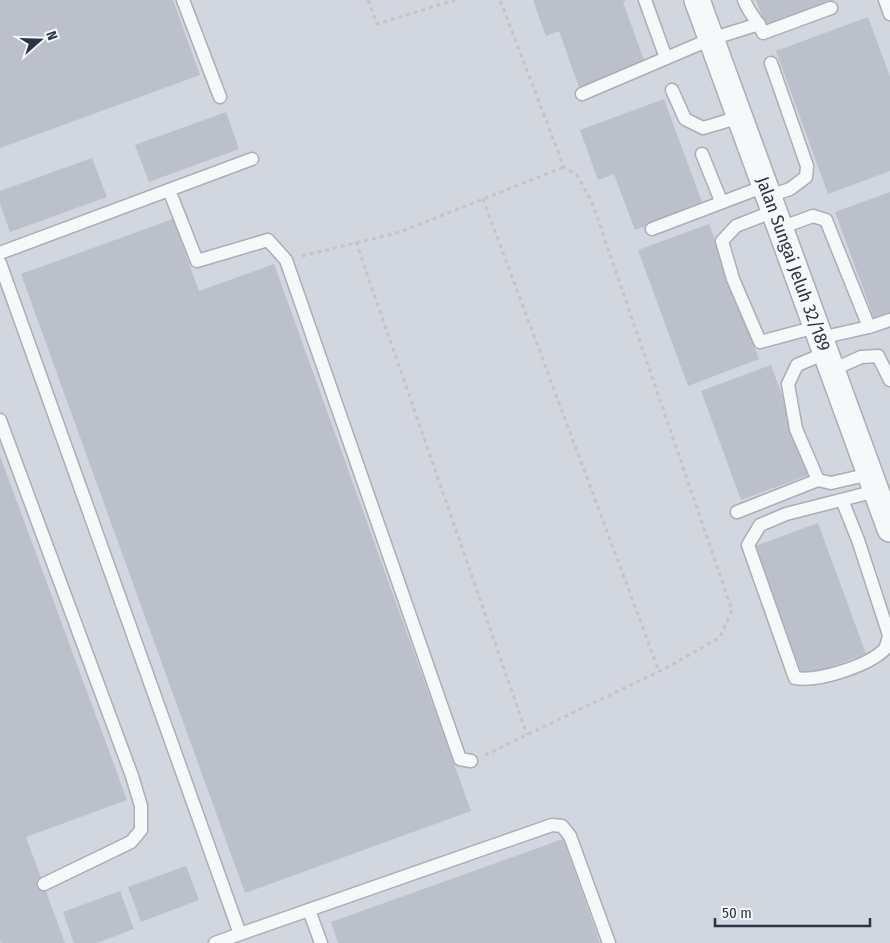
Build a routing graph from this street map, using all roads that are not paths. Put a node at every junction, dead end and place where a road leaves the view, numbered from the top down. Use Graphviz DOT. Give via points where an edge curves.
graph roads {
  1 [pos="183,0"];
  2 [pos="645,0"];
  3 [pos="697,0"];
  4 [pos="744,0"];
  5 [pos="885,0"];
  6 [pos="831,8"];
  7 [pos="890,14"];
  8 [pos="759,24"];
  9 [pos="711,39"];
  10 [pos="666,58"];
  11 [pos="771,63"];
  12 [pos="672,90"];
  13 [pos="582,94"];
  14 [pos="220,96"];
  15 [pos="740,117"];
  16 [pos="702,154"];
  17 [pos="252,159"];
  18 [pos="169,190"];
  19 [pos="721,201"];
  20 [pos="772,206"];
  21 [pos="652,229"];
  22 [pos="0,253"];
  23 [pos="0,263"];
  24 [pos="890,320"];
  25 [pos="869,327"];
  26 [pos="824,347"];
  27 [pos="890,380"];
  28 [pos="0,420"];
  29 [pos="818,480"];
  30 [pos="882,497"];
  31 [pos="842,500"];
  32 [pos="737,512"];
  33 [pos="890,635"];
  34 [pos="472,762"];
  35 [pos="44,884"];
  36 [pos="309,910"];
  37 [pos="240,934"];
  38 [pos="215,943"];
  39 [pos="321,943"];
  40 [pos="609,943"];
  1 -- 14 [label="lane"];
  2 -- 10 [label="lane"];
  3 -- 9 [label="street, Jalan Sungai Jeluh 32/189"];
  4 -- 8 [label="lane" via="749,13"];
  5 -- 7 [label="lane"];
  6 -- 8 [label="lane" via="763,33"];
  8 -- 9 [label="lane"];
  9 -- 10 [label="lane"];
  9 -- 15 [label="street, Jalan Sungai Jeluh 32/189"];
  10 -- 13 [label="lane"];
  11 -- 20 [label="lane" via="807,166 806,177"];
  12 -- 15 [label="lane" via="684,119 703,128"];
  15 -- 20 [label="street, Jalan Sungai Jeluh 32/189"];
  16 -- 19 [label="lane"];
  17 -- 18 [label="lane"];
  18 -- 22 [label="lane"];
  18 -- 34 [label="lane" via="197,261 268,240 286,260 460,759"];
  19 -- 20 [label="lane"];
  19 -- 21 [label="lane"];
  20 -- 25 [label="lane" via="826,220"];
  20 -- 26 [label="street, Jalan Sungai Jeluh 32/189"];
  20 -- 26 [label="lane" via="736,226 722,241 733,278 760,342"];
  23 -- 37 [label="lane"];
  24 -- 25 [label="lane"];
  25 -- 26 [label="lane"];
  26 -- 27 [label="lane" via="861,357 878,356"];
  26 -- 29 [label="lane" via="797,365 788,384 796,428"];
  26 -- 30 [label="street, Jalan Sungai Jeluh 32/189"];
  28 -- 35 [label="lane" via="141,806 141,830 131,842"];
  29 -- 30 [label="lane"];
  29 -- 32 [label="lane"];
  30 -- 31 [label="lane"];
  31 -- 33 [label="lane"];
  31 -- 33 [label="lane" via="786,514 760,525 748,545 795,678 809,680 866,662 886,648"];
  36 -- 37 [label="lane"];
  36 -- 39 [label="lane"];
  36 -- 40 [label="lane" via="544,828 562,826 570,836"];
  37 -- 38 [label="lane"];
}
